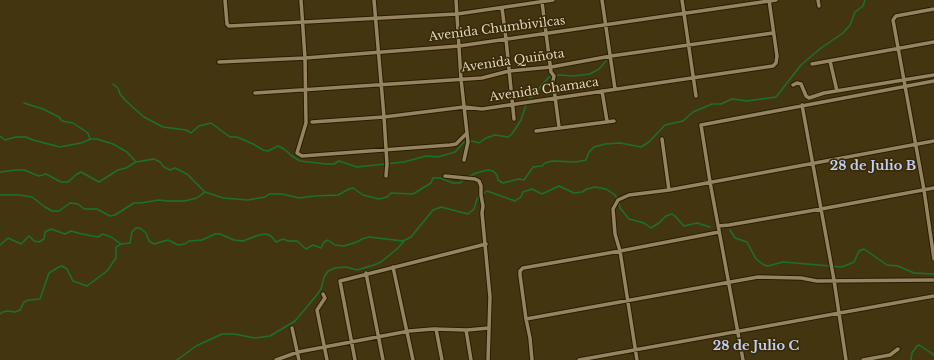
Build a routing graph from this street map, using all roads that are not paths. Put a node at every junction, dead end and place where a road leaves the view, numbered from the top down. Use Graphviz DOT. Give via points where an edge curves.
graph roads {
  1 [pos="225,0"];
  2 [pos="301,0"];
  3 [pos="374,0"];
  4 [pos="456,0"];
  5 [pos="553,0"];
  6 [pos="602,0"];
  7 [pos="682,0"];
  8 [pos="769,0"];
  9 [pos="776,0"];
  10 [pos="818,0"];
  11 [pos="542,2"];
  12 [pos="819,6"];
  13 [pos="502,8"];
  14 [pos="934,9"];
  15 [pos="457,14"];
  16 [pos="684,14"];
  17 [pos="375,18"];
  18 [pos="302,22"];
  19 [pos="606,24"];
  20 [pos="773,33"];
  21 [pos="547,34"];
  22 [pos="506,39"];
  23 [pos="934,42"];
  24 [pos="689,45"];
  25 [pos="459,46"];
  26 [pos="897,48"];
  27 [pos="378,52"];
  28 [pos="611,56"];
  29 [pos="305,58"];
  30 [pos="830,61"];
  31 [pos="219,62"];
  32 [pos="812,64"];
  33 [pos="551,67"];
  34 [pos="509,72"];
  35 [pos="934,75"];
  36 [pos="694,78"];
  37 [pos="461,79"];
  38 [pos="903,79"];
  39 [pos="934,81"];
  40 [pos="380,84"];
  41 [pos="793,85"];
  42 [pos="905,86"];
  43 [pos="306,89"];
  44 [pos="615,89"];
  45 [pos="602,91"];
  46 [pos="837,91"];
  47 [pos="254,93"];
  48 [pos="696,96"];
  49 [pos="555,98"];
  50 [pos="512,104"];
  51 [pos="802,105"];
  52 [pos="464,107"];
  53 [pos="384,117"];
  54 [pos="514,119"];
  55 [pos="607,121"];
  56 [pos="614,121"];
  57 [pos="312,122"];
  58 [pos="559,127"];
  59 [pos="536,131"];
  60 [pos="467,133"];
  61 [pos="662,139"];
  62 [pos="934,141"];
  63 [pos="916,144"];
  64 [pos="386,150"];
  65 [pos="464,160"];
  66 [pos="812,162"];
  67 [pos="386,176"];
  68 [pos="445,176"];
  69 [pos="710,182"];
  70 [pos="934,188"];
  71 [pos="669,190"];
  72 [pos="924,190"];
  73 [pos="821,209"];
  74 [pos="718,226"];
  75 [pos="720,232"];
  76 [pos="486,244"];
  77 [pos="620,252"];
  78 [pos="934,259"];
  79 [pos="393,267"];
  80 [pos="366,273"];
  81 [pos="834,280"];
  82 [pos="934,280"];
  83 [pos="728,282"];
  84 [pos="323,294"];
  85 [pos="934,296"];
  86 [pos="627,300"];
  87 [pos="838,313"];
  88 [pos="526,319"];
  89 [pos="292,328"];
  90 [pos="488,328"];
  91 [pos="436,329"];
  92 [pos="466,330"];
  93 [pos="407,331"];
  94 [pos="738,331"];
  95 [pos="378,337"];
  96 [pos="352,342"];
  97 [pos="324,347"];
  98 [pos="898,349"];
  99 [pos="636,350"];
  100 [pos="297,352"];
  101 [pos="276,360"];
  102 [pos="299,360"];
  103 [pos="327,360"];
  104 [pos="355,360"];
  105 [pos="383,360"];
  106 [pos="413,360"];
  107 [pos="442,360"];
  108 [pos="471,360"];
  109 [pos="488,360"];
  110 [pos="532,360"];
  111 [pos="579,360"];
  112 [pos="637,360"];
  113 [pos="743,360"];
  114 [pos="846,360"];
  115 [pos="863,360"];
  1 -- 18 [label="street" via="229,26"];
  2 -- 18 [label="street"];
  3 -- 17 [label="street"];
  4 -- 15 [label="street"];
  5 -- 11 [label="street"];
  6 -- 19 [label="street"];
  7 -- 16 [label="street"];
  8 -- 9 [label="street, Avenida Chumbivilcas"];
  8 -- 16 [label="street, Avenida Chumbivilcas"];
  8 -- 20 [label="street"];
  10 -- 12 [label="street"];
  11 -- 13 [label="street"];
  11 -- 21 [label="street"];
  13 -- 15 [label="street"];
  13 -- 22 [label="street"];
  14 -- 26 [label="street" via="894,17"];
  15 -- 17 [label="street"];
  15 -- 25 [label="street"];
  16 -- 19 [label="street, Avenida Chumbivilcas"];
  16 -- 24 [label="street"];
  17 -- 18 [label="street"];
  17 -- 27 [label="street"];
  18 -- 29 [label="street"];
  19 -- 21 [label="street, Avenida Chumbivilcas"];
  19 -- 28 [label="street"];
  20 -- 24 [label="street, Avenida Quiñota"];
  20 -- 36 [label="street, Avenida Chamaca" via="777,56 773,66"];
  21 -- 22 [label="street, Avenida Chumbivilcas"];
  21 -- 33 [label="street"];
  22 -- 25 [label="street, Avenida Chumbivilcas"];
  22 -- 34 [label="street"];
  23 -- 26 [label="street"];
  24 -- 28 [label="street, Avenida Quiñota"];
  24 -- 36 [label="street"];
  25 -- 27 [label="street, Avenida Chumbivilcas"];
  25 -- 37 [label="street"];
  26 -- 30 [label="street"];
  26 -- 38 [label="street"];
  27 -- 29 [label="street, Avenida Chumbivilcas"];
  27 -- 40 [label="street"];
  28 -- 33 [label="street, Avenida Quiñota"];
  28 -- 44 [label="street"];
  29 -- 31 [label="street, Avenida Chumbivilcas"];
  29 -- 43 [label="street"];
  30 -- 32 [label="street"];
  30 -- 46 [label="street"];
  33 -- 34 [label="street, Avenida Quiñota"];
  33 -- 49 [label="street"];
  34 -- 37 [label="street, Avenida Quiñota" via="482,78"];
  34 -- 50 [label="street"];
  35 -- 38 [label="street"];
  36 -- 44 [label="street, Avenida Chamaca"];
  36 -- 48 [label="street"];
  37 -- 40 [label="street, Avenida Quiñota"];
  37 -- 52 [label="street"];
  38 -- 42 [label="street"];
  38 -- 46 [label="street"];
  39 -- 42 [label="street"];
  40 -- 43 [label="street, Avenida Quiñota"];
  40 -- 53 [label="street"];
  41 -- 46 [label="street" via="801,84 809,98"];
  42 -- 51 [label="street"];
  42 -- 63 [label="street"];
  43 -- 47 [label="street, Avenida Quiñota"];
  43 -- 64 [label="street" via="306,123 297,153 302,156"];
  44 -- 45 [label="street, Avenida Chamaca"];
  45 -- 49 [label="street, Avenida Chamaca"];
  45 -- 55 [label="street"];
  49 -- 50 [label="street, Avenida Chamaca"];
  49 -- 58 [label="street"];
  50 -- 52 [label="street, Avenida Chamaca" via="482,109"];
  50 -- 54 [label="street"];
  51 -- 66 [label="street"];
  51 -- 69 [label="street" via="700,125"];
  52 -- 53 [label="street, Avenida Chamaca"];
  52 -- 60 [label="street"];
  53 -- 57 [label="street, Avenida Chamaca"];
  53 -- 64 [label="street"];
  55 -- 56 [label="street"];
  55 -- 58 [label="street"];
  58 -- 59 [label="street"];
  60 -- 64 [label="street" via="456,144"];
  60 -- 65 [label="street"];
  61 -- 71 [label="street"];
  62 -- 63 [label="street"];
  63 -- 66 [label="street"];
  63 -- 72 [label="street"];
  64 -- 67 [label="street"];
  66 -- 69 [label="street"];
  66 -- 73 [label="street"];
  68 -- 76 [label="street" via="479,181 482,186 480,195"];
  69 -- 71 [label="street"];
  69 -- 74 [label="street"];
  70 -- 72 [label="street"];
  71 -- 77 [label="street" via="629,195 618,200 612,209"];
  72 -- 73 [label="street"];
  72 -- 78 [label="street"];
  73 -- 74 [label="street"];
  73 -- 81 [label="street"];
  74 -- 75 [label="street"];
  75 -- 77 [label="street"];
  75 -- 83 [label="street"];
  76 -- 79 [label="street"];
  76 -- 90 [label="street" via="490,297"];
  77 -- 86 [label="street"];
  77 -- 88 [label="street" via="523,268 520,275"];
  79 -- 80 [label="street"];
  79 -- 93 [label="street"];
  80 -- 95 [label="street"];
  80 -- 96 [label="street" via="340,281"];
  81 -- 82 [label="street"];
  81 -- 83 [label="street" via="758,277"];
  81 -- 87 [label="street"];
  83 -- 86 [label="street"];
  83 -- 94 [label="street"];
  84 -- 97 [label="street" via="325,298 316,310"];
  85 -- 87 [label="street"];
  86 -- 88 [label="street"];
  86 -- 99 [label="street"];
  87 -- 94 [label="street"];
  87 -- 114 [label="street"];
  88 -- 110 [label="street"];
  89 -- 100 [label="street"];
  90 -- 92 [label="street"];
  90 -- 109 [label="street"];
  91 -- 92 [label="street"];
  91 -- 93 [label="street"];
  91 -- 107 [label="street"];
  92 -- 108 [label="street"];
  93 -- 95 [label="street"];
  93 -- 106 [label="street"];
  94 -- 99 [label="street"];
  94 -- 113 [label="street"];
  95 -- 96 [label="street"];
  95 -- 105 [label="street"];
  96 -- 97 [label="street"];
  96 -- 104 [label="street"];
  97 -- 100 [label="street"];
  97 -- 103 [label="street"];
  98 -- 115 [label="street" via="890,355"];
  99 -- 111 [label="street"];
  99 -- 112 [label="street"];
  100 -- 101 [label="street"];
  100 -- 102 [label="street"];
}
